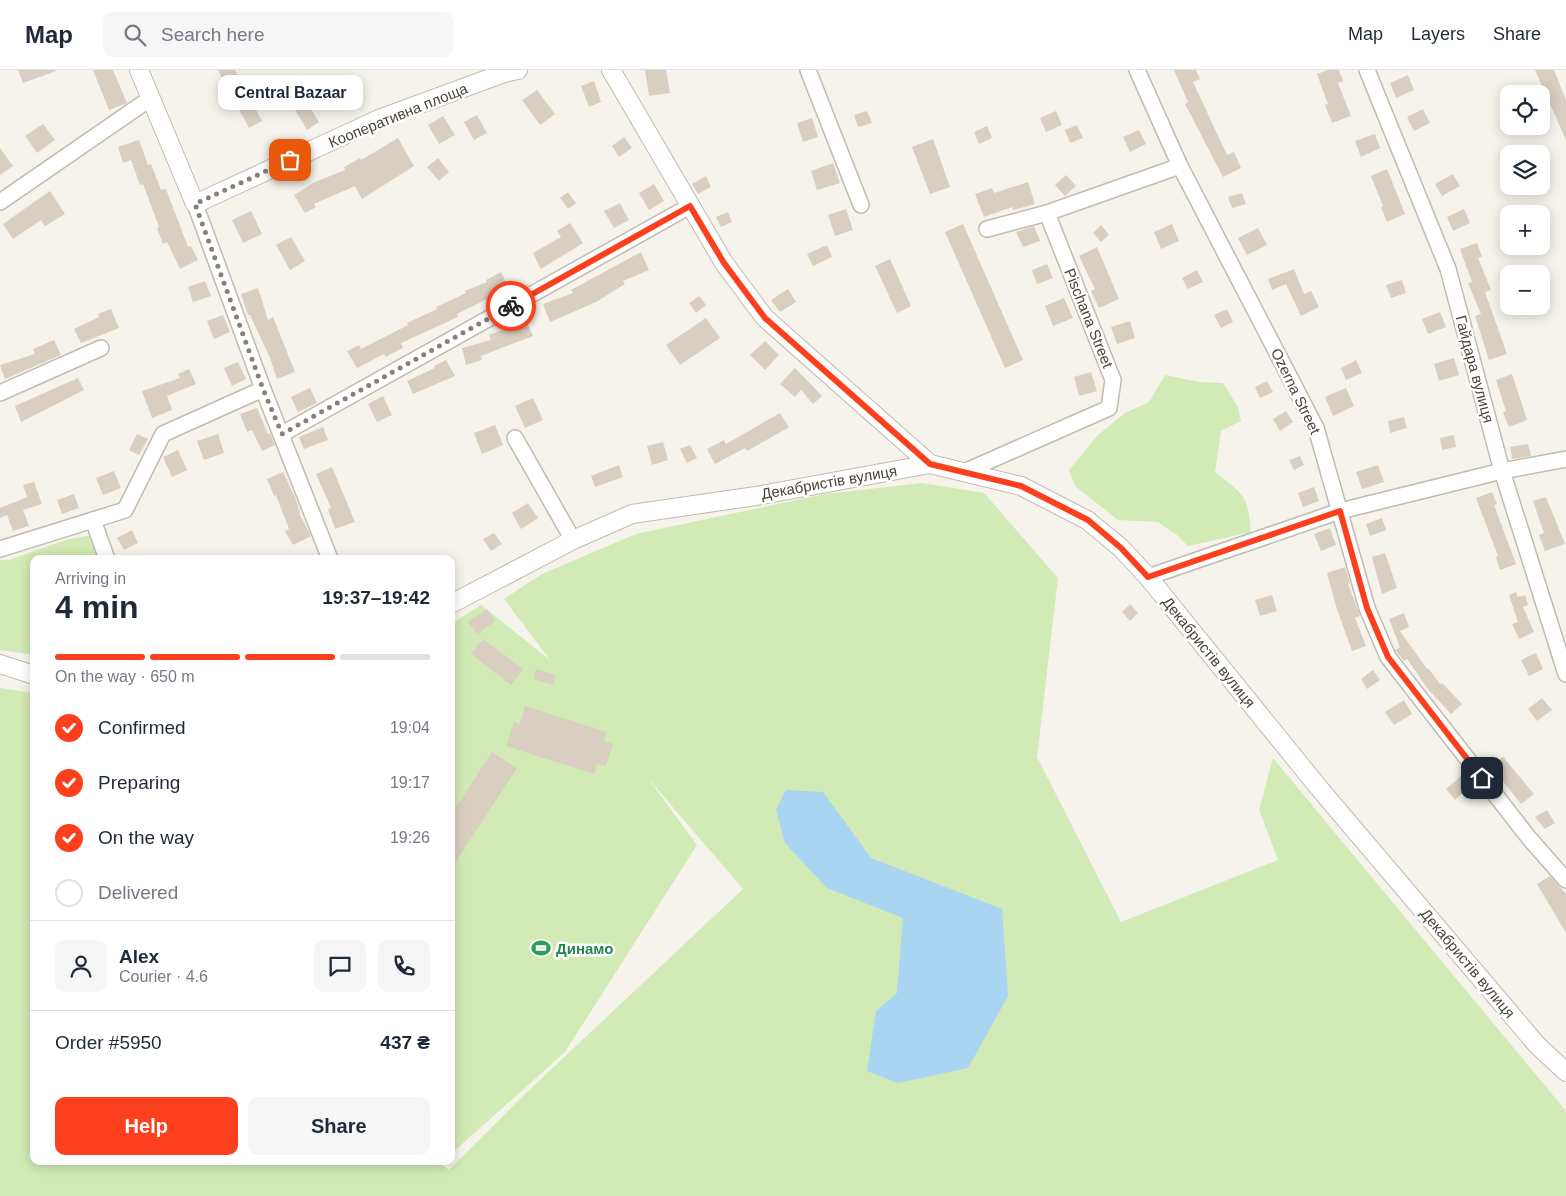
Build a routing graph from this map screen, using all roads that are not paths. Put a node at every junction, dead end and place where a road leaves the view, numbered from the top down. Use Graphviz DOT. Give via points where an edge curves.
graph roads {
  1 [pos="138,70"];
  2 [pos="518,70"];
  3 [pos="611,70"];
  4 [pos="808,70"];
  5 [pos="1137,70"];
  6 [pos="1367,70"];
  7 [pos="151,98"];
  8 [pos="1180,166"];
  9 [pos="0,202"];
  10 [pos="195,204"];
  11 [pos="861,205"];
  12 [pos="690,206"];
  13 [pos="1047,213"];
  14 [pos="986,229"];
  15 [pos="101,348"];
  16 [pos="263,389"];
  17 [pos="0,393"];
  18 [pos="282,434"];
  19 [pos="515,438"];
  20 [pos="1566,459"];
  21 [pos="930,464"];
  22 [pos="1502,471"];
  23 [pos="964,472"];
  24 [pos="1340,511"];
  25 [pos="93,520"];
  26 [pos="573,540"];
  27 [pos="0,549"];
  28 [pos="106,555"];
  29 [pos="328,555"];
  30 [pos="1148,577"];
  31 [pos="455,602"];
  32 [pos="0,664"];
  33 [pos="30,674"];
  34 [pos="1566,674"];
  35 [pos="1566,880"];
  36 [pos="1566,1072"];
  1 -- 7 [label="street"];
  2 -- 10 [label="street, Кооперативна площа" via="379,119"];
  3 -- 12 [label="street"];
  4 -- 11 [label="street"];
  5 -- 8 [label="street, Ozerna Street"];
  6 -- 22 [label="street, Гайдара вулиця" via="1448,269"];
  7 -- 9 [label="street"];
  7 -- 10 [label="street"];
  8 -- 13 [label="street"];
  8 -- 24 [label="street, Ozerna Street" via="1316,428"];
  10 -- 16 [label="street"];
  12 -- 18 [label="street"];
  12 -- 21 [label="street" via="724,263 765,318"];
  13 -- 14 [label="street"];
  13 -- 23 [label="street, Pischana Street" via="1114,380 1110,408"];
  15 -- 17 [label="street"];
  16 -- 18 [label="street"];
  16 -- 25 [label="street" via="163,434 125,510"];
  18 -- 29 [label="street"];
  19 -- 26 [label="street"];
  20 -- 22 [label="street"];
  21 -- 23 [label="street, Декабристів вулиця"];
  21 -- 26 [label="street, Декабристів вулиця" via="756,496 632,514"];
  22 -- 24 [label="street"];
  22 -- 34 [label="street, Гайдара вулиця"];
  23 -- 30 [label="street, Декабристів вулиця" via="1021,486 1088,520"];
  24 -- 30 [label="street"];
  24 -- 35 [label="street, Ozerna Street" via="1367,608 1388,657 1529,838"];
  25 -- 27 [label="street"];
  25 -- 28 [label="street"];
  26 -- 31 [label="street, Декабристів вулиця"];
  30 -- 36 [label="street, Декабристів вулиця" via="1332,803 1537,1045"];
  32 -- 33 [label="street"];
}
